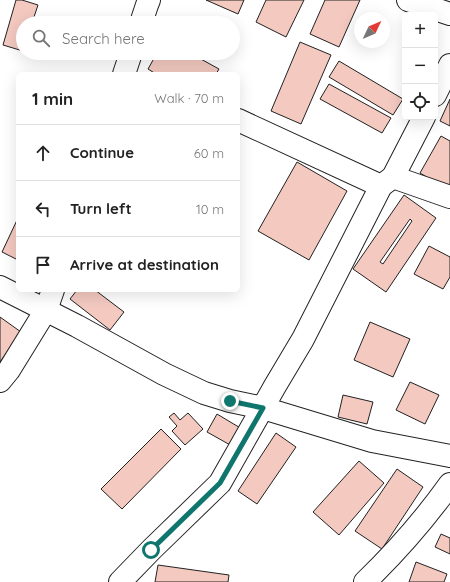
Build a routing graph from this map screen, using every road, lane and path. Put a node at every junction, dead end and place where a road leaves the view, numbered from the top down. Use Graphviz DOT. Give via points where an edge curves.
graph roads {
  1 [pos="149,0"];
  2 [pos="408,0"];
  3 [pos="450,14"];
  4 [pos="143,16"];
  5 [pos="129,60"];
  6 [pos="450,65"];
  7 [pos="126,72"];
  8 [pos="438,88"];
  9 [pos="422,120"];
  10 [pos="240,121"];
  11 [pos="387,181"];
  12 [pos="450,197"];
  13 [pos="0,287"];
  14 [pos="52,292"];
  15 [pos="46,310"];
  16 [pos="0,381"];
  17 [pos="263,408"];
  18 [pos="450,456"];
  19 [pos="450,484"];
  20 [pos="120,582"];
  21 [pos="365,582"];
  1 -- 4 [label="street"];
  2 -- 3 [label="street"];
  5 -- 7 [label="street"];
  6 -- 8 [label="street"];
  9 -- 11 [label="street"];
  10 -- 11 [label="street"];
  11 -- 12 [label="street"];
  11 -- 17 [label="street" via="303,339"];
  13 -- 15 [label="street"];
  14 -- 15 [label="street"];
  15 -- 16 [label="street"];
  15 -- 17 [label="street" via="204,393"];
  17 -- 18 [label="street" via="372,441"];
  17 -- 20 [label="street" via="220,483"];
  19 -- 21 [label="street" via="386,562"];
}
